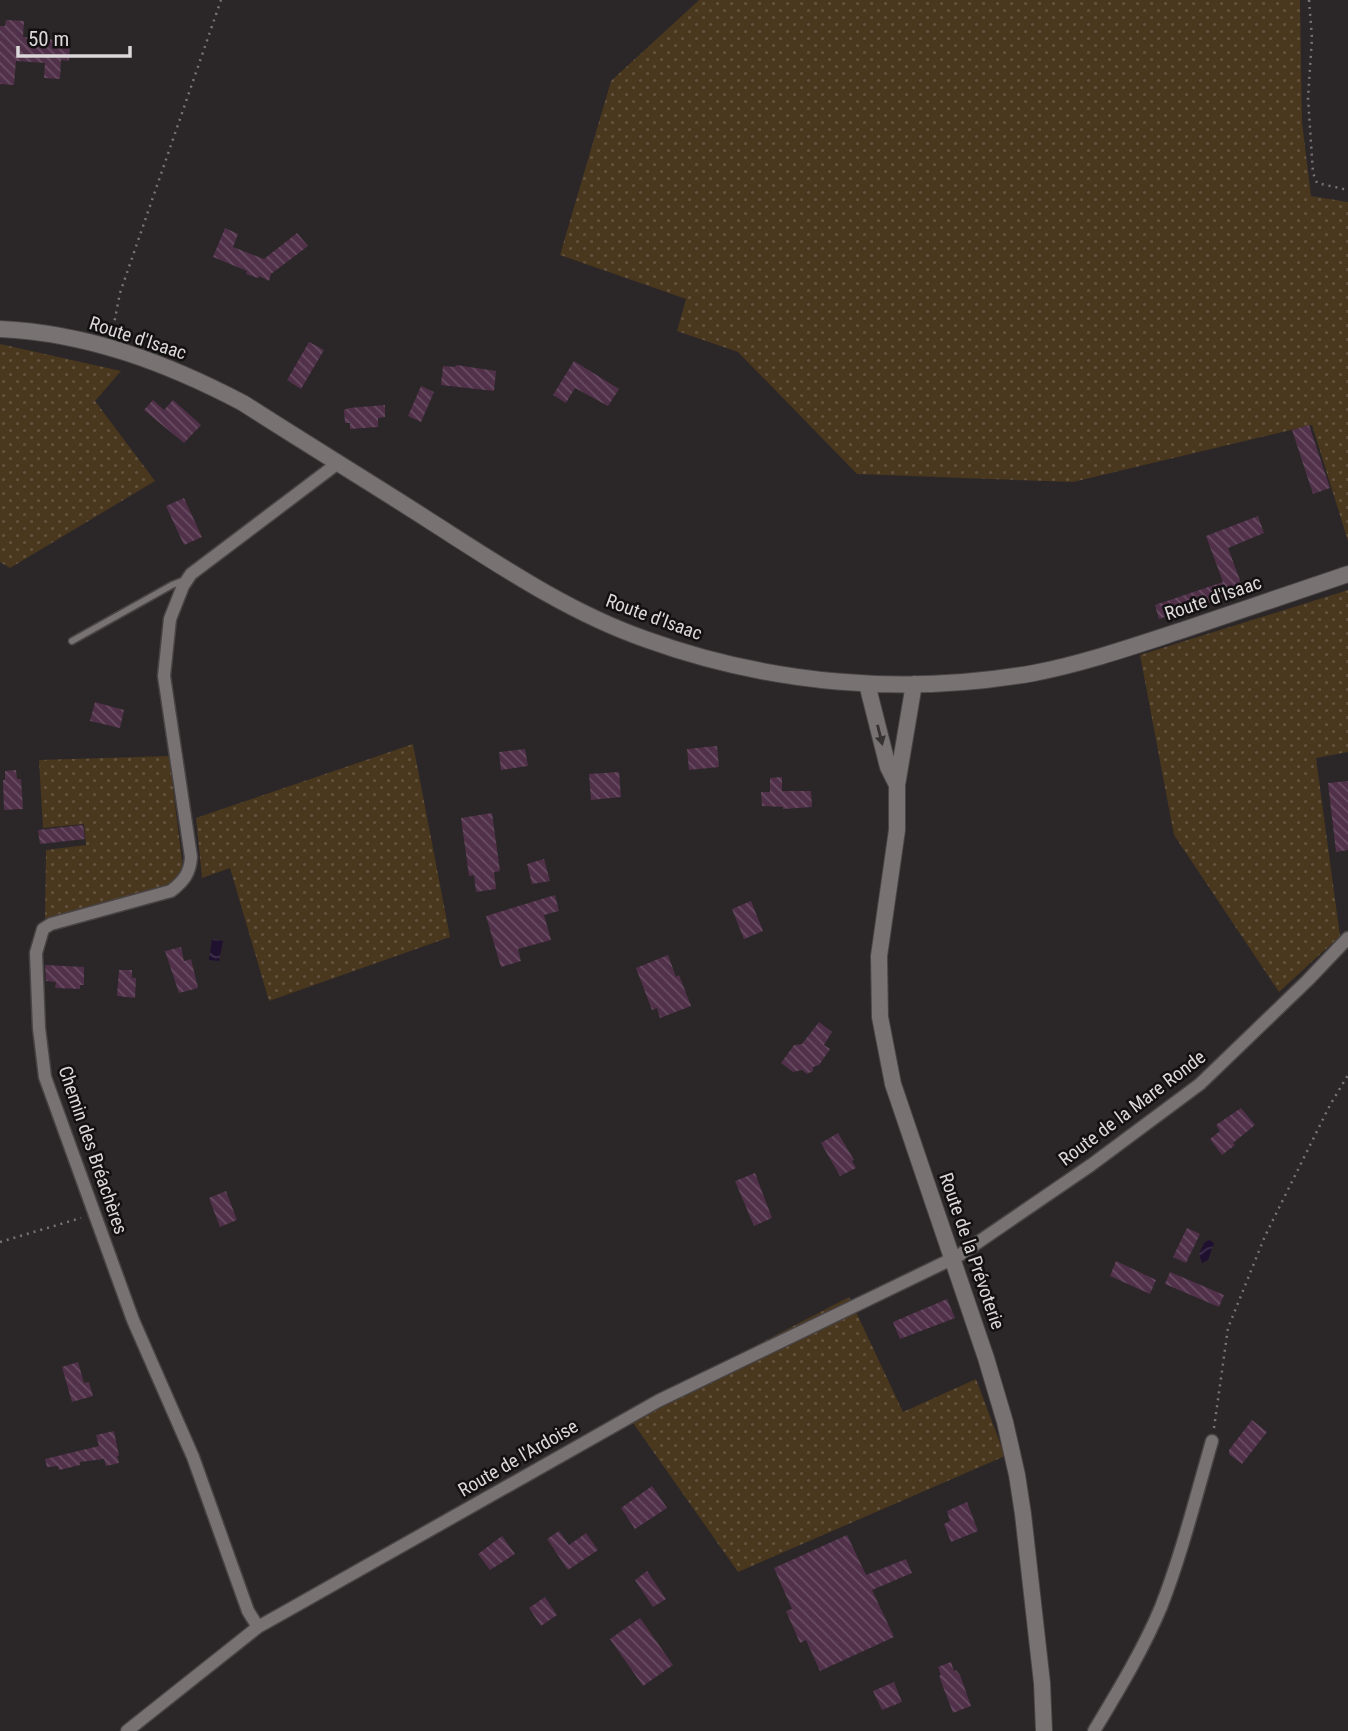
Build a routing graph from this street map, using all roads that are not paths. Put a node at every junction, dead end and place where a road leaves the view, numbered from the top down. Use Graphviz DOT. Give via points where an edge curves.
graph roads {
  1 [pos="0,329"];
  2 [pos="338,463"];
  3 [pos="1348,574"];
  4 [pos="188,580"];
  5 [pos="72,641"];
  6 [pos="867,684"];
  7 [pos="914,684"];
  8 [pos="897,785"];
  9 [pos="1348,938"];
  10 [pos="952,1259"];
  11 [pos="1212,1441"];
  12 [pos="258,1627"];
  13 [pos="127,1731"];
  14 [pos="1044,1731"];
  15 [pos="1094,1731"];
  1 -- 2 [label="street, Route d'Isaac" via="44,333 152,360 243,403"];
  2 -- 4 [label="street, Chemin des Bréachères"];
  2 -- 6 [label="street, Route d'Isaac" via="554,598 643,639 765,672"];
  3 -- 7 [label="street, Route d'Isaac" via="1079,663 994,679"];
  4 -- 5 [label="lane"];
  4 -- 12 [label="street, Chemin des Bréachères" via="170,619 164,676 190,868 171,891 43,929 36,953 39,1028 45,1077 94,1214"];
  6 -- 7 [label="street, Route d'Isaac"];
  6 -- 8 [label="street, Route de la Prévoterie, one-way" via="887,767"];
  7 -- 8 [label="street, Route de la Prévoterie"];
  8 -- 10 [label="street, Route de la Prévoterie" via="897,830 879,956 880,1017 893,1084"];
  9 -- 10 [label="street, Route de la Mare Ronde" via="1200,1084"];
  10 -- 12 [label="street, Route de l'Ardoise" via="658,1401"];
  10 -- 14 [label="street, Route de la Prévoterie" via="986,1358 1017,1475"];
  11 -- 15 [label="street" via="1160,1608"];
  12 -- 13 [label="street, Route de l'Ardoise"];
}
